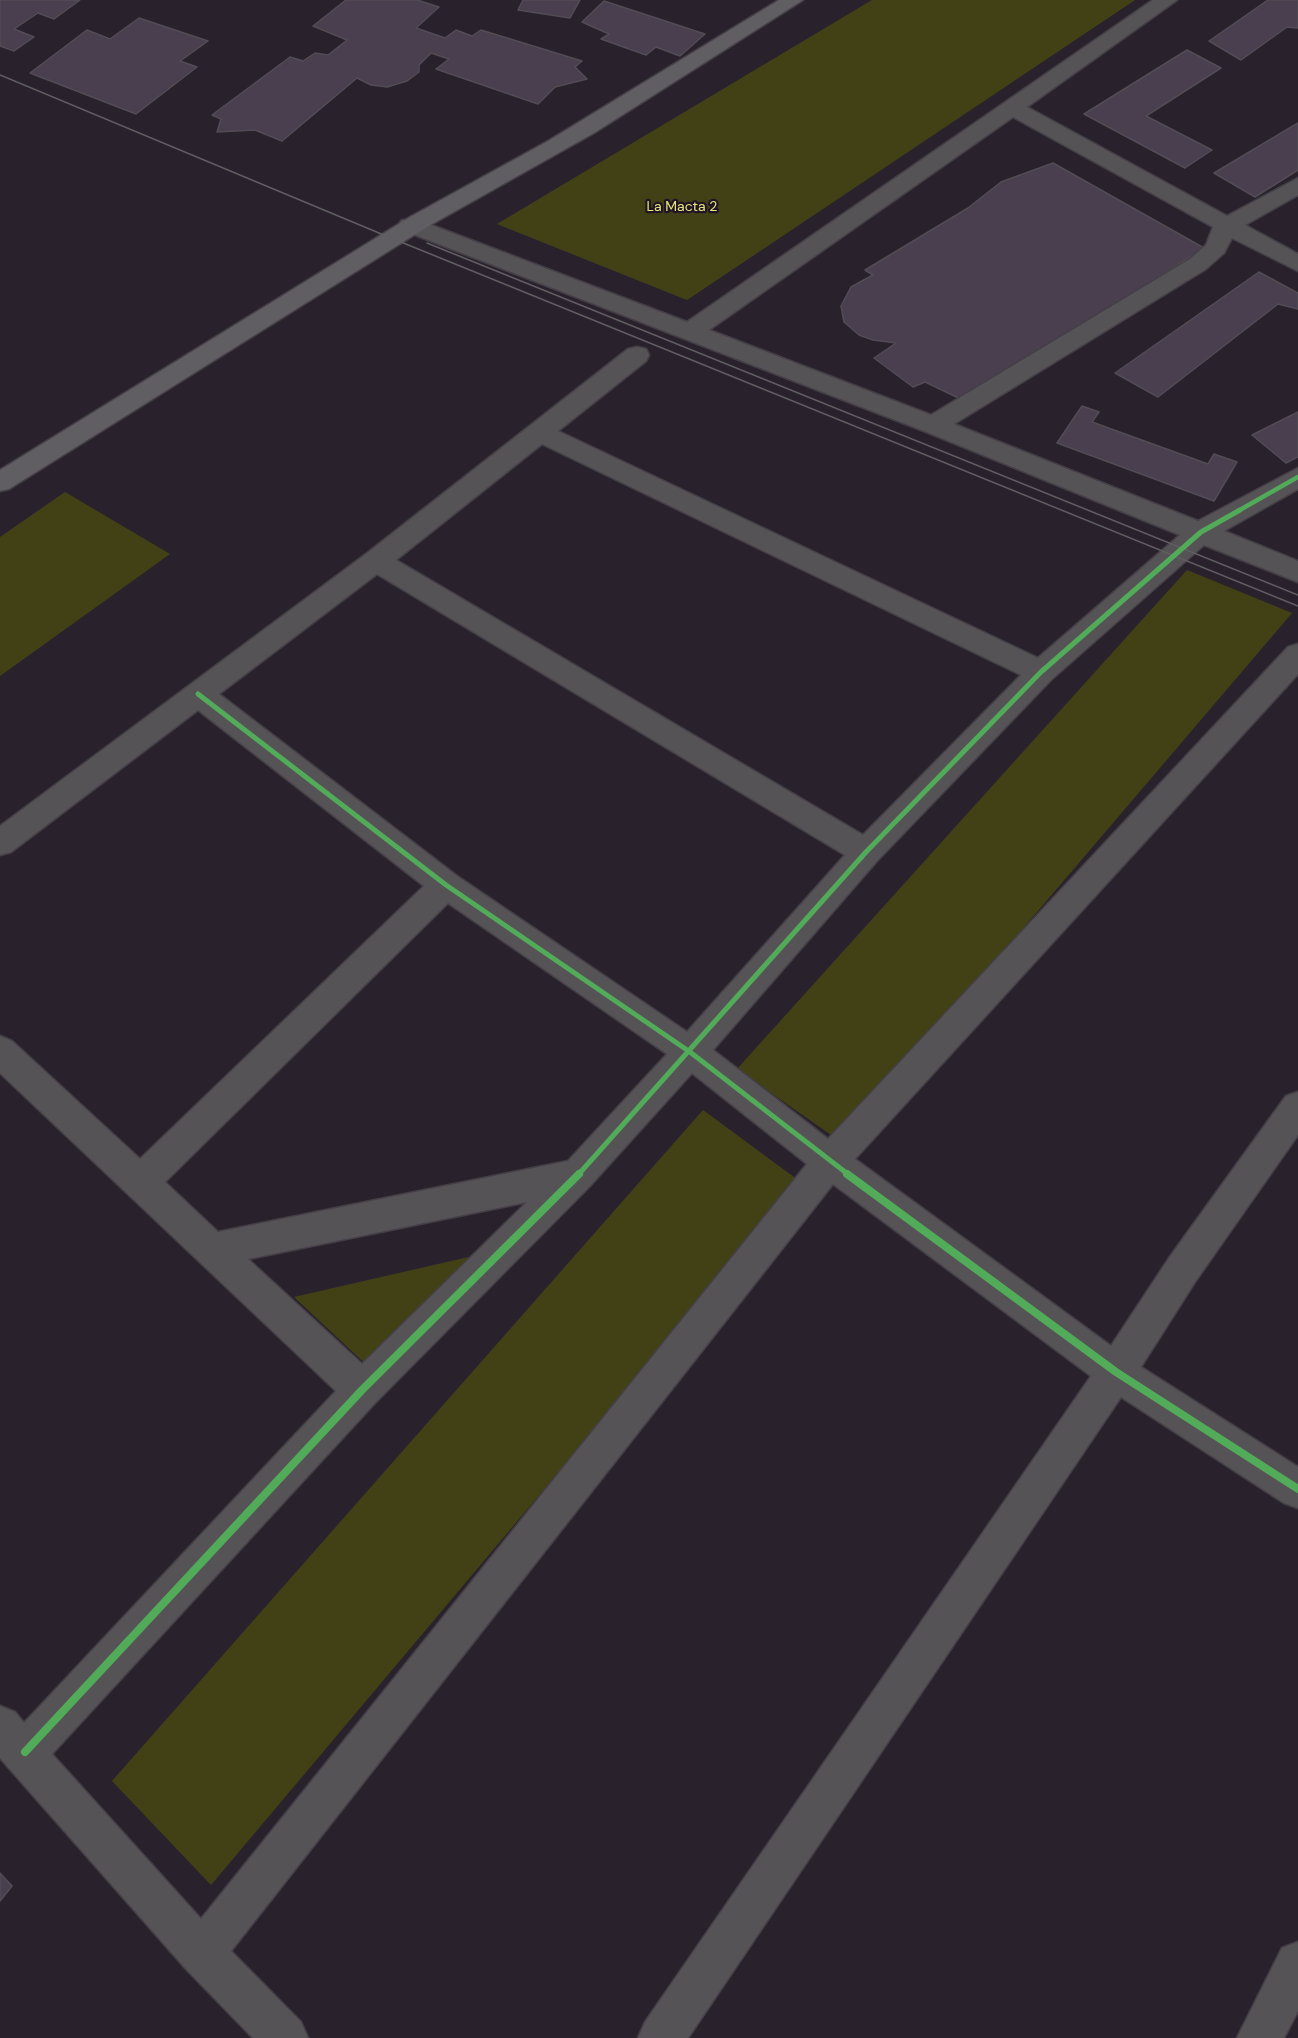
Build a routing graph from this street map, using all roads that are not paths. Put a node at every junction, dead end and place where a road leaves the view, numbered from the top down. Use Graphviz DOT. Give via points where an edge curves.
graph roads {
  1 [pos="793,0"];
  2 [pos="1167,0"];
  3 [pos="1010,107"];
  4 [pos="1298,185"];
  5 [pos="410,225"];
  6 [pos="1225,227"];
  7 [pos="1298,264"];
  8 [pos="691,331"];
  9 [pos="637,355"];
  10 [pos="933,425"];
  11 [pos="539,432"];
  12 [pos="1298,477"];
  13 [pos="0,482"];
  14 [pos="1201,532"];
  15 [pos="376,561"];
  16 [pos="1298,572"];
  17 [pos="1298,656"];
  18 [pos="1041,672"];
  19 [pos="198,694"];
  20 [pos="0,843"];
  21 [pos="866,852"];
  22 [pos="446,885"];
  23 [pos="0,1051"];
  24 [pos="690,1052"];
  25 [pos="1298,1107"];
  26 [pos="830,1161"];
  27 [pos="578,1175"];
  28 [pos="141,1182"];
  29 [pos="212,1250"];
  30 [pos="1116,1372"];
  31 [pos="362,1390"];
  32 [pos="1298,1489"];
  33 [pos="12,1739"];
  34 [pos="202,1953"];
  35 [pos="1298,1964"];
  36 [pos="285,2038"];
  37 [pos="661,2038"];
  38 [pos="1260,2038"];
  1 -- 5 [label="main road" via="555,146"];
  2 -- 3 [label="street"];
  3 -- 6 [label="street"];
  3 -- 8 [label="street"];
  4 -- 6 [label="street"];
  5 -- 8 [label="street"];
  5 -- 13 [label="main road"];
  6 -- 7 [label="street"];
  6 -- 10 [label="street" via="1216,248 1198,264"];
  8 -- 10 [label="street"];
  9 -- 11 [label="street"];
  10 -- 14 [label="street"];
  11 -- 15 [label="street"];
  11 -- 18 [label="street"];
  12 -- 14 [label="street"];
  14 -- 16 [label="street"];
  14 -- 18 [label="street"];
  15 -- 19 [label="street"];
  15 -- 21 [label="street"];
  17 -- 26 [label="street"];
  18 -- 21 [label="street"];
  19 -- 20 [label="street"];
  19 -- 22 [label="street"];
  21 -- 24 [label="street"];
  22 -- 24 [label="street"];
  22 -- 28 [label="street"];
  23 -- 28 [label="street"];
  24 -- 26 [label="street"];
  24 -- 27 [label="street"];
  25 -- 30 [label="street" via="1182,1270"];
  26 -- 30 [label="street"];
  26 -- 34 [label="street"];
  27 -- 29 [label="street"];
  27 -- 31 [label="street"];
  28 -- 29 [label="street"];
  29 -- 31 [label="street"];
  30 -- 32 [label="street"];
  30 -- 37 [label="street"];
  31 -- 33 [label="street"];
  33 -- 34 [label="street"];
  34 -- 36 [label="street"];
  35 -- 38 [label="street"];
}
